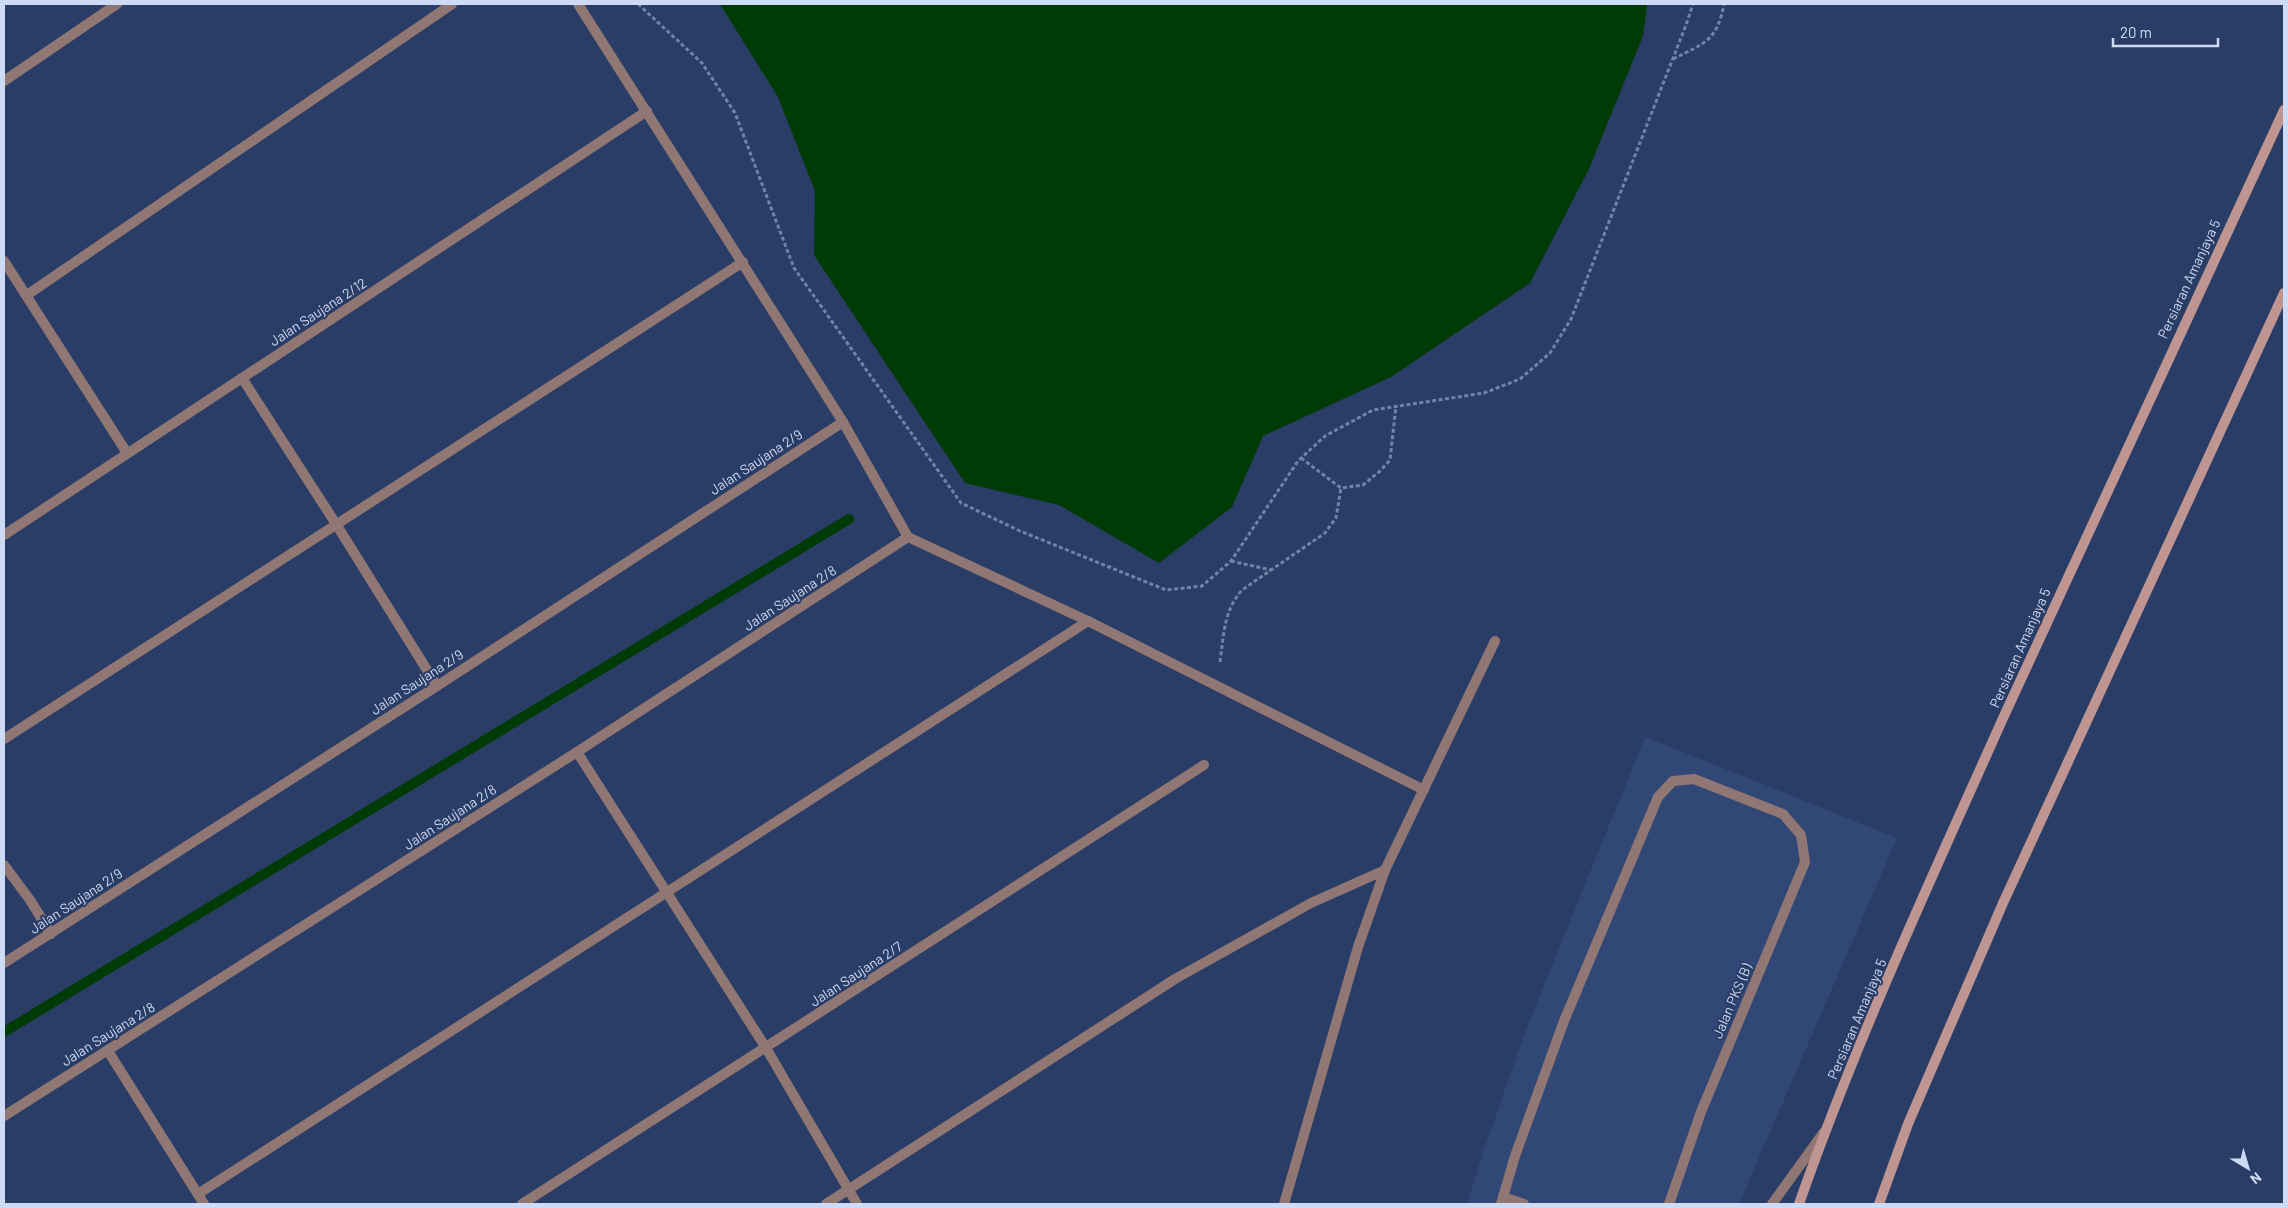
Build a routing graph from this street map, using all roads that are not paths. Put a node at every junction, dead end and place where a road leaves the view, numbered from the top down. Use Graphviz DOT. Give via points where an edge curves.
graph roads {
  1 [pos="117,4"];
  2 [pos="452,4"];
  3 [pos="578,4"];
  4 [pos="4,81"];
  5 [pos="2284,110"];
  6 [pos="646,111"];
  7 [pos="4,261"];
  8 [pos="743,262"];
  9 [pos="2284,293"];
  10 [pos="27,295"];
  11 [pos="242,378"];
  12 [pos="842,422"];
  13 [pos="126,453"];
  14 [pos="336,524"];
  15 [pos="4,535"];
  16 [pos="908,537"];
  17 [pos="1088,621"];
  18 [pos="1495,641"];
  19 [pos="437,686"];
  20 [pos="4,739"];
  21 [pos="577,752"];
  22 [pos="1204,766"];
  23 [pos="1424,790"];
  24 [pos="4,865"];
  25 [pos="1385,870"];
  26 [pos="667,890"];
  27 [pos="51,934"];
  28 [pos="4,963"];
  29 [pos="766,1048"];
  30 [pos="108,1051"];
  31 [pos="4,1116"];
  32 [pos="1824,1132"];
  33 [pos="848,1190"];
  34 [pos="198,1194"];
  35 [pos="1502,1201"];
  36 [pos="204,1204"];
  37 [pos="522,1204"];
  38 [pos="826,1204"];
  39 [pos="857,1204"];
  40 [pos="1284,1204"];
  41 [pos="1524,1204"];
  42 [pos="1669,1204"];
  43 [pos="1772,1204"];
  44 [pos="1799,1204"];
  45 [pos="1880,1204"];
  1 -- 4 [label="street"];
  2 -- 10 [label="street"];
  3 -- 6 [label="street"];
  5 -- 32 [label="main road, Persiaran Amanjaya 5" via="2157,380 1933,874"];
  6 -- 8 [label="street"];
  6 -- 11 [label="street, Jalan Saujana 2/12"];
  7 -- 10 [label="street"];
  8 -- 12 [label="street"];
  8 -- 14 [label="street"];
  9 -- 45 [label="main road" via="2003,903 1908,1124"];
  10 -- 13 [label="street"];
  11 -- 13 [label="street, Jalan Saujana 2/12"];
  11 -- 14 [label="street"];
  12 -- 16 [label="street"];
  12 -- 19 [label="street, Jalan Saujana 2/9"];
  13 -- 15 [label="street, Jalan Saujana 2/12"];
  14 -- 19 [label="street"];
  14 -- 20 [label="street"];
  16 -- 17 [label="street"];
  16 -- 21 [label="street, Jalan Saujana 2/8"];
  17 -- 23 [label="street"];
  17 -- 26 [label="street"];
  18 -- 23 [label="street"];
  19 -- 27 [label="street, Jalan Saujana 2/9"];
  21 -- 26 [label="street"];
  21 -- 30 [label="street, Jalan Saujana 2/8"];
  22 -- 29 [label="street, Jalan Saujana 2/7"];
  23 -- 25 [label="street"];
  24 -- 27 [label="street"];
  25 -- 33 [label="street" via="1311,903 1175,979"];
  25 -- 40 [label="street" via="1358,947"];
  26 -- 29 [label="street"];
  26 -- 34 [label="street"];
  27 -- 28 [label="street, Jalan Saujana 2/9"];
  29 -- 33 [label="street"];
  29 -- 37 [label="street, Jalan Saujana 2/7"];
  30 -- 31 [label="street, Jalan Saujana 2/8"];
  30 -- 34 [label="street"];
  32 -- 43 [label="street"];
  32 -- 44 [label="main road, Persiaran Amanjaya 5"];
  33 -- 38 [label="street"];
  33 -- 39 [label="street"];
  34 -- 36 [label="street"];
  35 -- 41 [label="street"];
  35 -- 42 [label="street, Jalan PKS (B)" via="1564,1021 1658,798 1673,781 1694,779 1783,814 1801,834 1805,862 1701,1112"];
}
